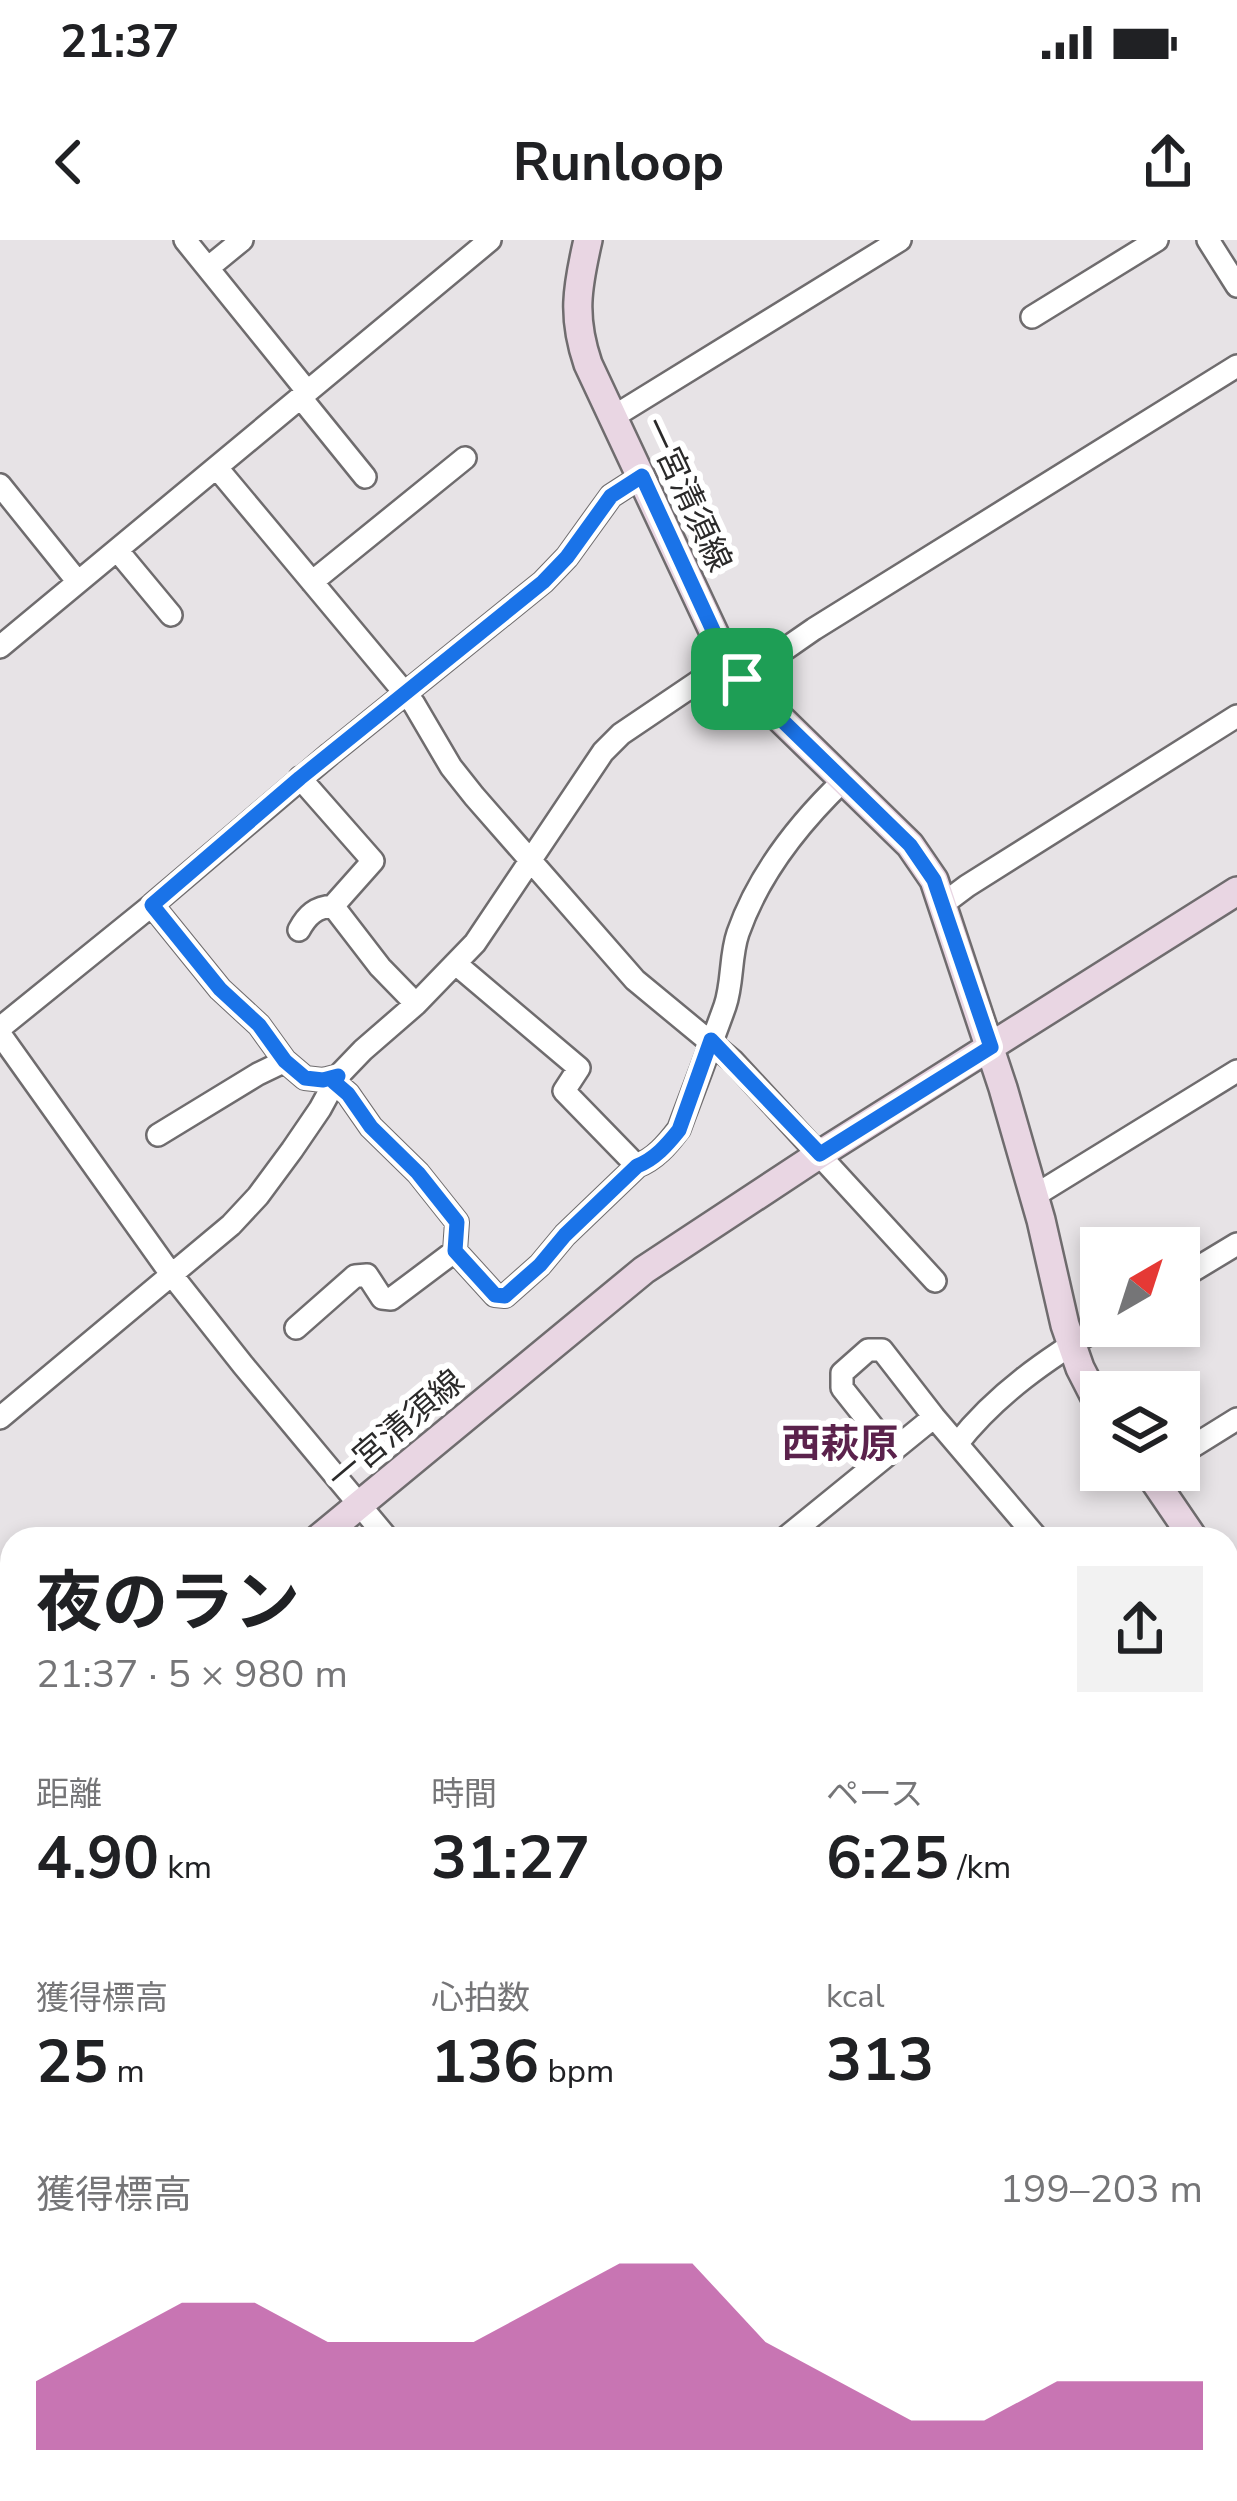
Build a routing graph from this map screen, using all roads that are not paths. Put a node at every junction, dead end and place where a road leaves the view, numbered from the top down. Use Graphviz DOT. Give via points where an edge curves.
graph roads {
  1 [pos="185,240"];
  2 [pos="242,240"];
  3 [pos="490,240"];
  4 [pos="589,240"];
  5 [pos="900,240"];
  6 [pos="1157,240"];
  7 [pos="1208,240"];
  8 [pos="209,267"];
  9 [pos="1237,286"];
  10 [pos="1032,317"];
  11 [pos="1237,366"];
  12 [pos="304,395"];
  13 [pos="613,417"];
  14 [pos="465,458"];
  15 [pos="217,468"];
  16 [pos="642,476"];
  17 [pos="365,477"];
  18 [pos="0,485"];
  19 [pos="117,550"];
  20 [pos="78,582"];
  21 [pos="311,582"];
  22 [pos="171,615"];
  23 [pos="0,647"];
  24 [pos="736,670"];
  25 [pos="405,695"];
  26 [pos="1237,716"];
  27 [pos="300,778"];
  28 [pos="844,780"];
  29 [pos="532,862"];
  30 [pos="1237,891"];
  31 [pos="944,904"];
  32 [pos="152,905"];
  33 [pos="334,906"];
  34 [pos="298,930"];
  35 [pos="456,964"];
  36 [pos="416,1004"];
  37 [pos="0,1031"];
  38 [pos="711,1040"];
  39 [pos="991,1047"];
  40 [pos="285,1061"];
  41 [pos="1237,1071"];
  42 [pos="336,1079"];
  43 [pos="158,1136"];
  44 [pos="820,1154"];
  45 [pos="637,1166"];
  46 [pos="1034,1196"];
  47 [pos="1237,1244"];
  48 [pos="455,1251"];
  49 [pos="1200,1266"];
  50 [pos="171,1274"];
  51 [pos="934,1281"];
  52 [pos="296,1328"];
  53 [pos="1080,1339"];
  54 [pos="1072,1344"];
  55 [pos="1084,1371"];
  56 [pos="934,1417"];
  57 [pos="0,1418"];
  58 [pos="1237,1419"];
  59 [pos="1200,1442"];
  60 [pos="957,1444"];
  61 [pos="892,1451"];
  62 [pos="1163,1491"];
  63 [pos="360,1504"];
  64 [pos="332,1527"];
  65 [pos="378,1527"];
  66 [pos="799,1527"];
  67 [pos="1029,1527"];
  68 [pos="1187,1527"];
  1 -- 8 [label="street"];
  2 -- 8 [label="street"];
  3 -- 12 [label="street"];
  4 -- 13 [label="main road, 一宮清須線" via="578,332"];
  5 -- 13 [label="street"];
  6 -- 10 [label="street"];
  7 -- 9 [label="street"];
  8 -- 12 [label="street"];
  11 -- 24 [label="street"];
  12 -- 15 [label="street"];
  12 -- 17 [label="street"];
  13 -- 16 [label="main road, 一宮清須線"];
  14 -- 21 [label="street"];
  15 -- 19 [label="street"];
  15 -- 21 [label="street"];
  16 -- 24 [label="main road, 一宮清須線"];
  16 -- 25 [label="street" via="611,496 543,582"];
  18 -- 20 [label="street"];
  19 -- 20 [label="street"];
  19 -- 22 [label="street"];
  20 -- 23 [label="street"];
  21 -- 25 [label="street"];
  24 -- 28 [label="main road, 一宮清須線"];
  24 -- 29 [label="street" via="621,734"];
  25 -- 27 [label="street"];
  25 -- 29 [label="street" via="462,782"];
  26 -- 31 [label="street"];
  27 -- 32 [label="street"];
  27 -- 33 [label="street" via="373,861"];
  28 -- 31 [label="main road, 一宮清須線" via="910,845"];
  28 -- 38 [label="street" via="809,814 755,895"];
  29 -- 35 [label="street"];
  29 -- 38 [label="street" via="635,980"];
  30 -- 39 [label="main road"];
  31 -- 39 [label="main road, 一宮清須線"];
  32 -- 37 [label="street"];
  32 -- 40 [label="street"];
  33 -- 34 [label="street" via="310,914"];
  33 -- 36 [label="street"];
  35 -- 36 [label="street"];
  35 -- 45 [label="street" via="579,1068 564,1091"];
  36 -- 42 [label="street"];
  37 -- 50 [label="street"];
  38 -- 44 [label="street"];
  38 -- 45 [label="street" via="679,1130"];
  39 -- 44 [label="main road, 一宮清須線"];
  39 -- 46 [label="main road, 一宮清須線"];
  40 -- 42 [label="street" via="305,1078"];
  40 -- 43 [label="street"];
  41 -- 46 [label="street"];
  42 -- 48 [label="street" via="457,1222"];
  42 -- 50 [label="street" via="258,1196"];
  44 -- 51 [label="street"];
  44 -- 63 [label="main road, 一宮清須線" via="644,1270"];
  45 -- 48 [label="street" via="505,1296"];
  46 -- 54 [label="main road, 一宮清須線"];
  47 -- 49 [label="street"];
  48 -- 52 [label="street" via="391,1299 367,1275 355,1276"];
  50 -- 57 [label="street"];
  50 -- 63 [label="street"];
  53 -- 54 [label="street"];
  54 -- 55 [label="main road, 一宮清須線"];
  54 -- 60 [label="street" via="998,1400"];
  56 -- 60 [label="street"];
  56 -- 61 [label="street"];
  56 -- 61 [label="street" via="882,1351 868,1350 842,1373 842,1388"];
  58 -- 59 [label="street"];
  60 -- 67 [label="street"];
  61 -- 66 [label="street"];
  62 -- 68 [label="main road"];
  63 -- 64 [label="main road, 一宮清須線"];
  63 -- 65 [label="street"];
}
